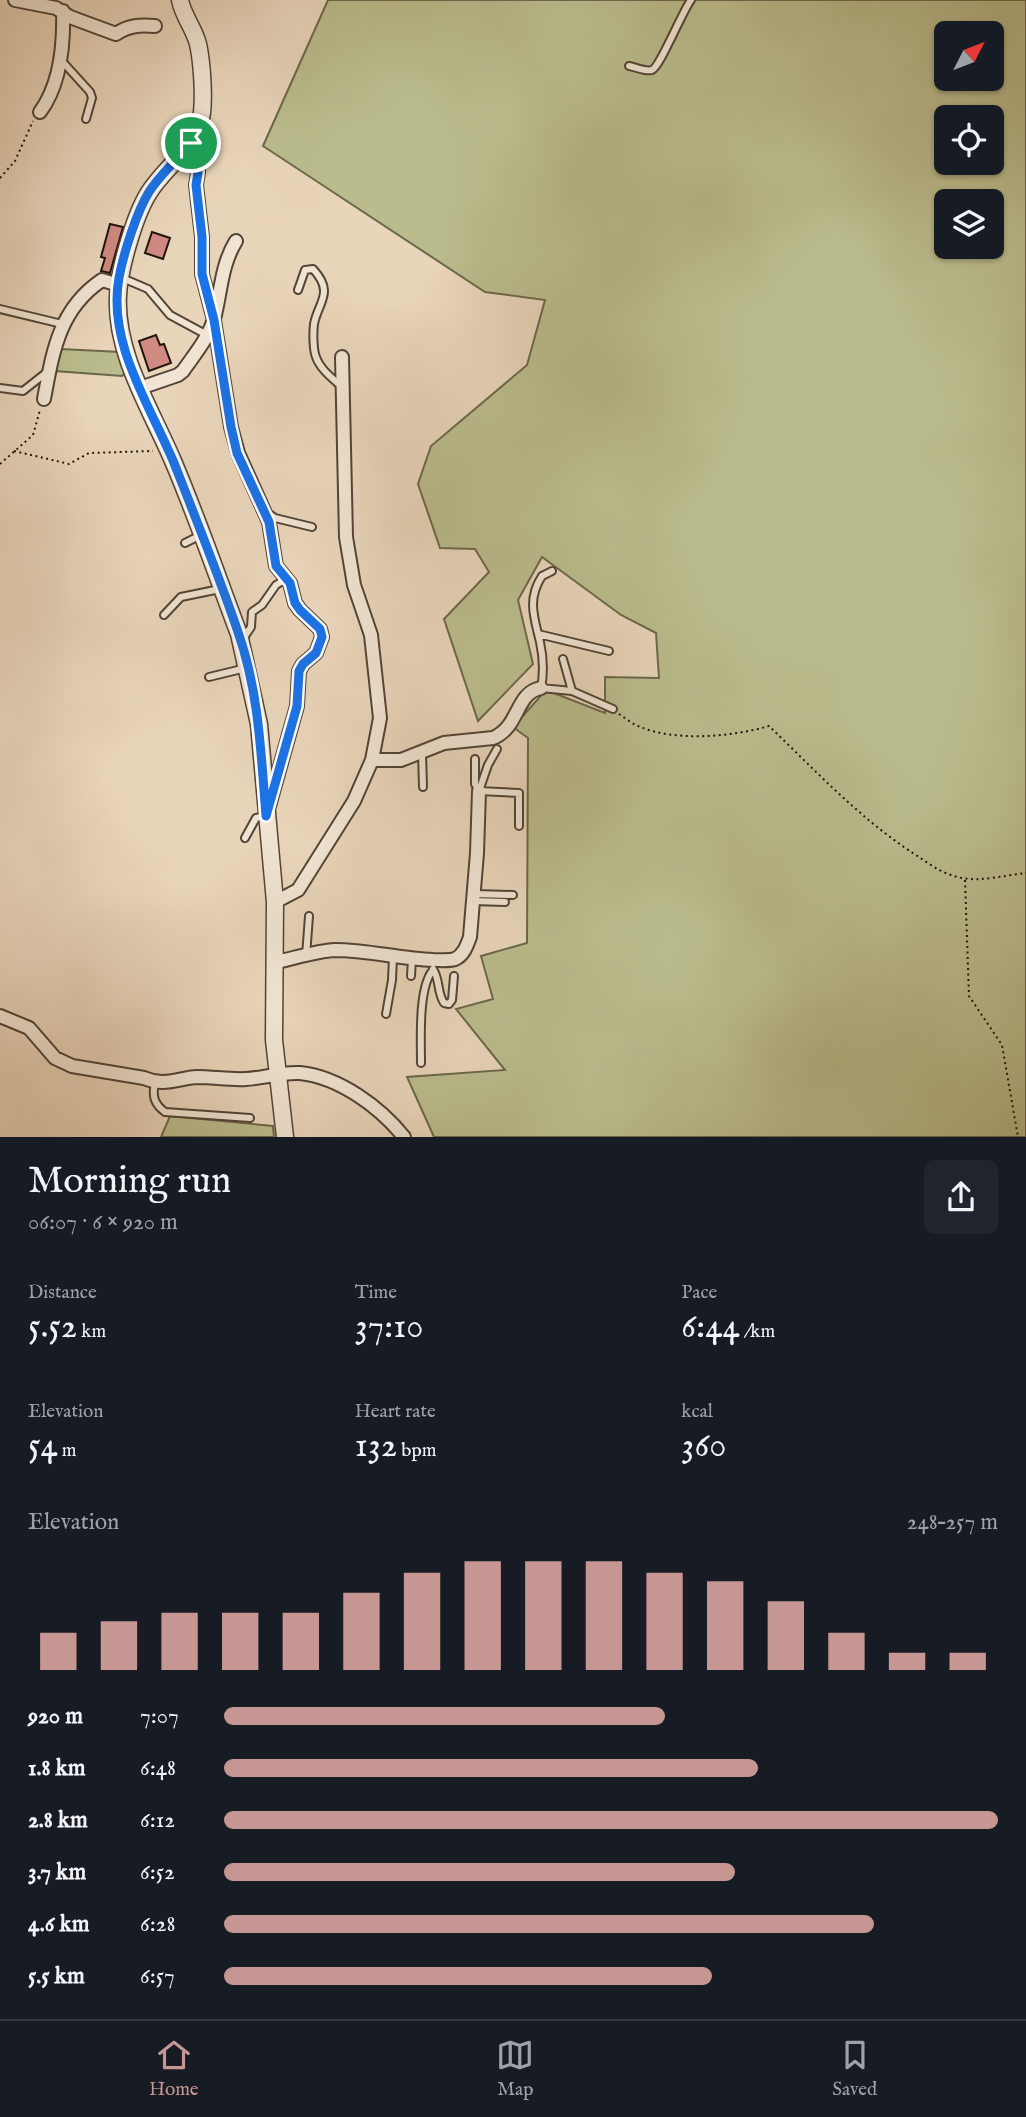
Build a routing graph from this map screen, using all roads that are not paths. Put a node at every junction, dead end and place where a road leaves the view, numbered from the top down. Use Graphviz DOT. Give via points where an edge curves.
graph roads {
  1 [pos="15,0"];
  2 [pos="180,0"];
  3 [pos="691,0"];
  4 [pos="63,11"];
  5 [pos="155,26"];
  6 [pos="60,59"];
  7 [pos="629,66"];
  8 [pos="40,112"];
  9 [pos="86,119"];
  10 [pos="197,130"];
  11 [pos="236,241"];
  12 [pos="119,281"];
  13 [pos="298,290"];
  14 [pos="0,309"];
  15 [pos="214,320"];
  16 [pos="62,324"];
  17 [pos="207,335"];
  18 [pos="342,357"];
  19 [pos="50,370"];
  20 [pos="342,387"];
  21 [pos="0,388"];
  22 [pos="140,388"];
  23 [pos="44,399"];
  24 [pos="265,510"];
  25 [pos="312,527"];
  26 [pos="201,535"];
  27 [pos="185,543"];
  28 [pos="552,571"];
  29 [pos="286,579"];
  30 [pos="222,588"];
  31 [pos="164,615"];
  32 [pos="538,634"];
  33 [pos="241,642"];
  34 [pos="609,651"];
  35 [pos="563,659"];
  36 [pos="248,668"];
  37 [pos="209,677"];
  38 [pos="541,688"];
  39 [pos="572,691"];
  40 [pos="613,709"];
  41 [pos="497,749"];
  42 [pos="422,753"];
  43 [pos="475,759"];
  44 [pos="372,760"];
  45 [pos="423,787"];
  46 [pos="479,791"];
  47 [pos="266,816"];
  48 [pos="519,826"];
  49 [pos="245,838"];
  50 [pos="513,895"];
  51 [pos="473,898"];
  52 [pos="275,902"];
  53 [pos="505,902"];
  54 [pos="309,916"];
  55 [pos="306,956"];
  56 [pos="393,957"];
  57 [pos="411,959"];
  58 [pos="276,962"];
  59 [pos="433,965"];
  60 [pos="411,976"];
  61 [pos="454,976"];
  62 [pos="386,1014"];
  63 [pos="0,1016"];
  64 [pos="421,1063"];
  65 [pos="277,1073"];
  66 [pos="155,1083"];
  67 [pos="250,1118"];
  68 [pos="285,1137"];
  69 [pos="404,1137"];
  1 -- 4 [label="street"];
  2 -- 10 [label="street" via="198,44 202,116"];
  3 -- 7 [label="lane" via="660,64 647,70"];
  4 -- 5 [label="street" via="116,34 137,25"];
  4 -- 6 [label="street"];
  6 -- 8 [label="street"];
  6 -- 9 [label="lane" via="90,92"];
  10 -- 12 [label="street" via="141,206"];
  10 -- 15 [label="street" via="202,274"];
  11 -- 15 [label="street" via="223,271"];
  12 -- 16 [label="street" via="102,279 91,287"];
  12 -- 17 [label="lane" via="148,289 170,315"];
  12 -- 22 [label="street" via="121,338"];
  13 -- 20 [label="lane" via="305,270 313,269 325,298 314,325 316,356"];
  14 -- 16 [label="lane"];
  15 -- 17 [label="street"];
  15 -- 24 [label="street" via="237,453"];
  16 -- 19 [label="street"];
  17 -- 22 [label="street" via="178,375"];
  18 -- 20 [label="street"];
  19 -- 21 [label="lane" via="23,391"];
  19 -- 23 [label="street"];
  20 -- 44 [label="street" via="346,537 354,585 371,635 380,702"];
  22 -- 26 [label="street"];
  24 -- 25 [label="lane" via="275,518"];
  24 -- 29 [label="street" via="276,566"];
  26 -- 27 [label="lane"];
  26 -- 30 [label="street"];
  28 -- 32 [label="lane" via="542,576 532,599"];
  29 -- 33 [label="lane" via="253,612 251,627"];
  29 -- 47 [label="street" via="295,603 322,637 316,653 299,671 297,706"];
  30 -- 31 [label="lane" via="181,597"];
  30 -- 33 [label="street"];
  32 -- 34 [label="lane"];
  32 -- 38 [label="lane"];
  33 -- 36 [label="street"];
  35 -- 39 [label="lane"];
  36 -- 37 [label="lane"];
  36 -- 47 [label="street" via="259,724"];
  38 -- 39 [label="lane"];
  38 -- 42 [label="street" via="526,694 515,718 500,735 444,743"];
  39 -- 40 [label="lane"];
  41 -- 46 [label="lane"];
  42 -- 44 [label="street" via="401,760"];
  42 -- 45 [label="lane"];
  43 -- 46 [label="lane"];
  44 -- 52 [label="street" via="354,801 298,890"];
  46 -- 48 [label="lane" via="519,793"];
  46 -- 51 [label="street"];
  47 -- 49 [label="lane" via="256,818"];
  47 -- 52 [label="street"];
  50 -- 51 [label="lane"];
  51 -- 53 [label="lane"];
  51 -- 59 [label="street" via="467,947 454,959"];
  52 -- 58 [label="street"];
  54 -- 55 [label="lane"];
  55 -- 56 [label="street" via="332,950"];
  55 -- 58 [label="street"];
  56 -- 57 [label="street"];
  56 -- 62 [label="lane"];
  57 -- 59 [label="street"];
  57 -- 60 [label="lane"];
  58 -- 65 [label="street"];
  59 -- 61 [label="lane" via="444,1003 452,1000"];
  59 -- 64 [label="lane" via="421,1021"];
  63 -- 66 [label="street" via="29,1028 55,1058 72,1066"];
  65 -- 66 [label="street" via="248,1079 195,1077"];
  65 -- 68 [label="street"];
  65 -- 69 [label="street" via="302,1073 342,1088 380,1112"];
  66 -- 67 [label="lane" via="154,1099 165,1112"];
}
